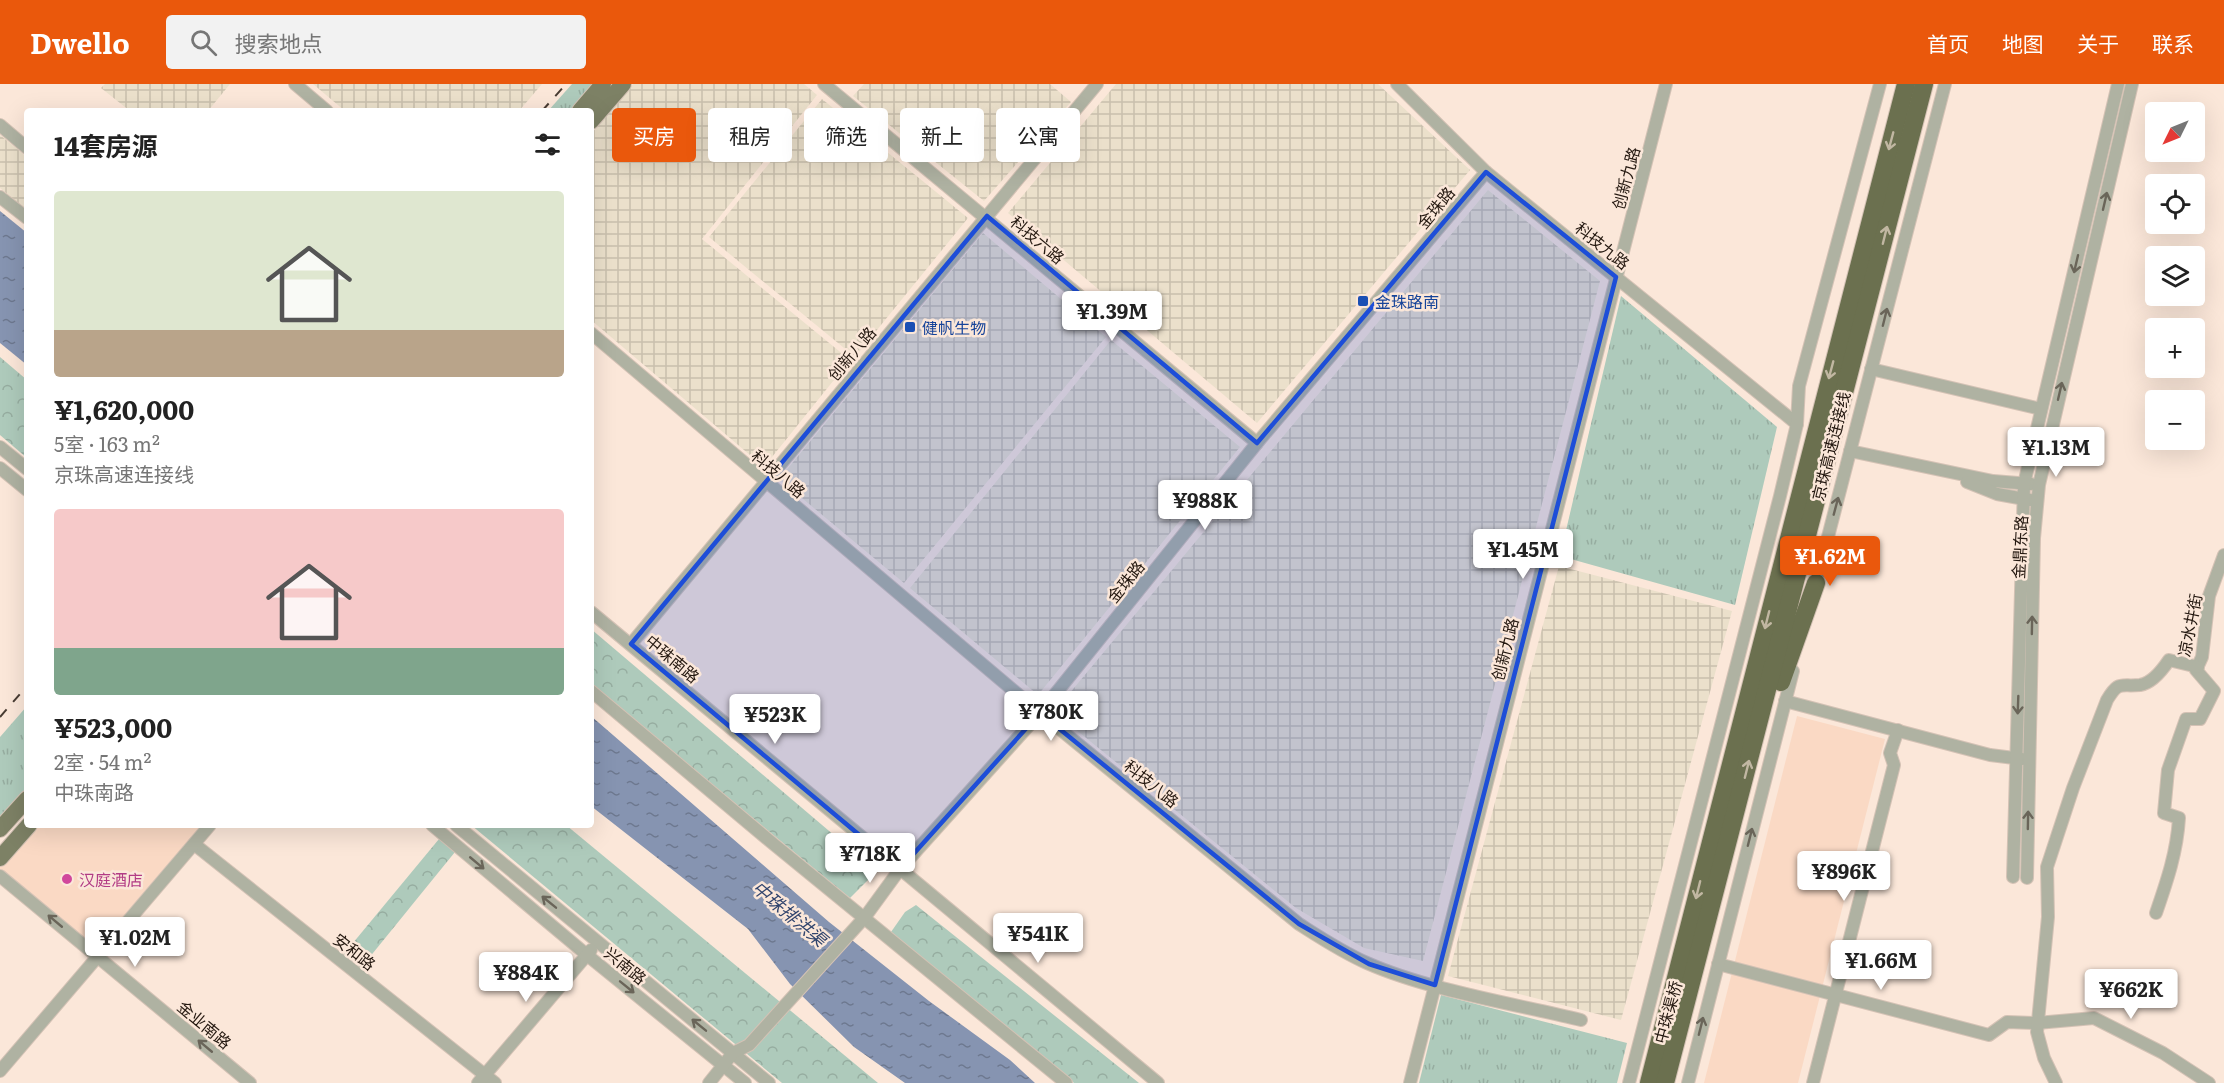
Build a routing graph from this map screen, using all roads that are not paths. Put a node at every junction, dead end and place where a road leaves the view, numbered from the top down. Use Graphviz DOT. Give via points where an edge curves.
graph roads {
  1 [pos="295,84"];
  2 [pos="603,84"];
  3 [pos="623,84"];
  4 [pos="824,84"];
  5 [pos="1097,84"];
  6 [pos="1397,84"];
  7 [pos="1666,84"];
  8 [pos="1880,84"];
  9 [pos="1906,84"];
  10 [pos="1924,84"];
  11 [pos="1945,84"];
  12 [pos="2118,84"];
  13 [pos="2132,84"];
  14 [pos="323,108"];
  15 [pos="583,108"];
  16 [pos="594,118"];
  17 [pos="0,125"];
  18 [pos="24,145"];
  19 [pos="1486,172"];
  20 [pos="0,197"];
  21 [pos="24,216"];
  22 [pos="987,216"];
  23 [pos="1616,277"];
  24 [pos="594,336"];
  25 [pos="1871,369"];
  26 [pos="2041,409"];
  27 [pos="1797,424"];
  28 [pos="1257,443"];
  29 [pos="0,447"];
  30 [pos="1850,451"];
  31 [pos="10,455"];
  32 [pos="24,467"];
  33 [pos="0,468"];
  34 [pos="1938,470"];
  35 [pos="765,482"];
  36 [pos="2024,484"];
  37 [pos="2039,485"];
  38 [pos="24,488"];
  39 [pos="2023,499"];
  40 [pos="2038,502"];
  41 [pos="2224,555"];
  42 [pos="1816,583"];
  43 [pos="594,614"];
  44 [pos="631,644"];
  45 [pos="2198,667"];
  46 [pos="594,694"];
  47 [pos="1785,701"];
  48 [pos="1040,713"];
  49 [pos="1898,730"];
  50 [pos="1753,744"];
  51 [pos="2023,759"];
  52 [pos="24,802"];
  53 [pos="26,828"];
  54 [pos="207,828"];
  55 [pos="436,828"];
  56 [pos="460,828"];
  57 [pos="0,829"];
  58 [pos="194,844"];
  59 [pos="0,858"];
  60 [pos="900,869"];
  61 [pos="0,876"];
  62 [pos="2013,877"];
  63 [pos="2026,878"];
  64 [pos="2156,913"];
  65 [pos="865,917"];
  66 [pos="598,942"];
  67 [pos="1693,944"];
  68 [pos="587,955"];
  69 [pos="98,956"];
  70 [pos="1718,964"];
  71 [pos="1435,985"];
  72 [pos="1836,995"];
  73 [pos="1581,1020"];
  74 [pos="2037,1023"];
  75 [pos="749,1046"];
  76 [pos="733,1053"];
  77 [pos="744,1063"];
  78 [pos="724,1065"];
  79 [pos="0,1071"];
  80 [pos="236,1079"];
  81 [pos="732,1079"];
  82 [pos="486,1080"];
  83 [pos="250,1083"];
  84 [pos="709,1083"];
  85 [pos="745,1083"];
  86 [pos="769,1083"];
  87 [pos="1066,1083"];
  88 [pos="1158,1083"];
  89 [pos="1410,1083"];
  90 [pos="1629,1083"];
  91 [pos="1648,1083"];
  92 [pos="1665,1083"];
  93 [pos="1688,1083"];
  94 [pos="1813,1083"];
  95 [pos="2056,1083"];
  96 [pos="2209,1083"];
  1 -- 14 [label="street"];
  2 -- 15 [label="main road"];
  3 -- 16 [label="main road"];
  4 -- 22 [label="street, 科技六路"];
  5 -- 22 [label="street, 创新八路"];
  6 -- 19 [label="street, 科技九路"];
  7 -- 23 [label="street, 创新九路"];
  8 -- 27 [label="street" via="1799,386"];
  9 -- 67 [label="highway, 京珠高速连接线, one-way"];
  50 -- 10 [label="highway, 京珠高速连接线, one-way"];
  25 -- 11 [label="street, one-way"];
  12 -- 26 [label="street, 金鼎东路, one-way"];
  37 -- 13 [label="street, 金鼎东路, one-way"];
  17 -- 18 [label="street"];
  19 -- 23 [label="street, 科技九路"];
  19 -- 28 [label="street, 金珠路"];
  20 -- 21 [label="street"];
  22 -- 28 [label="street, 科技六路"];
  22 -- 35 [label="street, 创新八路"];
  23 -- 27 [label="street, 科技九路"];
  23 -- 71 [label="street, 创新九路"];
  24 -- 35 [label="street, 科技八路"];
  25 -- 26 [label="street"];
  25 -- 30 [label="street"];
  26 -- 36 [label="street, 金鼎东路"];
  27 -- 90 [label="street"];
  28 -- 48 [label="street, 金珠路"];
  29 -- 31 [label="street"];
  30 -- 34 [label="street"];
  42 -- 30 [label="street, one-way"];
  31 -- 32 [label="street"];
  31 -- 33 [label="street"];
  33 -- 38 [label="street"];
  34 -- 36 [label="street"];
  34 -- 39 [label="street" via="1997,494"];
  35 -- 44 [label="street, 创新八路"];
  35 -- 48 [label="street, 科技八路"];
  36 -- 37 [label="street"];
  36 -- 39 [label="street, 金鼎东路"];
  37 -- 40 [label="street, 金鼎东路"];
  39 -- 40 [label="street"];
  39 -- 51 [label="street, 金鼎东路, one-way"];
  51 -- 40 [label="street, 金鼎东路, one-way"];
  41 -- 45 [label="street, 凉水井街" via="2209,596"];
  42 -- 47 [label="street"];
  42 -- 50 [label="highway" via="1775,700"];
  43 -- 44 [label="street, 中珠南路"];
  44 -- 60 [label="street, 中珠南路"];
  45 -- 64 [label="street, 凉水井街" via="2196,670 2214,691 2200,719 2186,719 2168,770 2163,813 2179,818 2178,842"];
  45 -- 74 [label="street" via="2169,660 2142,685 2122,684 2114,688 2107,700 2047,867 2048,917"];
  46 -- 65 [label="street"];
  47 -- 49 [label="street"];
  70 -- 47 [label="street, one-way"];
  48 -- 60 [label="street, 金珠路"];
  48 -- 71 [label="street, 科技八路" via="1299,924 1369,964"];
  49 -- 51 [label="street"];
  49 -- 72 [label="street" via="1890,753 1894,765"];
  67 -- 50 [label="highway, 京珠高速连接线, one-way"];
  51 -- 62 [label="street, 金鼎东路"];
  63 -- 51 [label="street, 金鼎东路, one-way"];
  52 -- 57 [label="main road"];
  53 -- 59 [label="main road"];
  54 -- 58 [label="street"];
  55 -- 68 [label="street, 兴南路, one-way"];
  66 -- 56 [label="street, 兴南路, one-way"];
  58 -- 69 [label="street"];
  58 -- 82 [label="street, 安和路"];
  60 -- 65 [label="street, 金珠路"];
  60 -- 88 [label="street, 中珠南路"];
  69 -- 61 [label="street, 金业南路, one-way"];
  65 -- 75 [label="street, 金珠路"];
  65 -- 87 [label="street"];
  66 -- 68 [label="street"];
  76 -- 66 [label="street, 兴南路, one-way"];
  67 -- 91 [label="highway, 中珠渠桥"];
  67 -- 92 [label="highway, 中珠渠桥"];
  68 -- 78 [label="street, 兴南路, one-way"];
  68 -- 82 [label="street"];
  69 -- 79 [label="street"];
  80 -- 69 [label="street, 金业南路, one-way"];
  70 -- 72 [label="street"];
  93 -- 70 [label="street, one-way"];
  71 -- 73 [label="street, 科技八路"];
  71 -- 89 [label="street, 创新九路"];
  72 -- 74 [label="street" via="1989,1035 2007,1022"];
  72 -- 94 [label="street"];
  74 -- 95 [label="street" via="2044,1058"];
  74 -- 96 [label="street" via="2094,1018 2163,1053"];
  75 -- 76 [label="street"];
  75 -- 77 [label="street"];
  76 -- 77 [label="street, 兴南路"];
  76 -- 78 [label="street"];
  77 -- 81 [label="street"];
  77 -- 86 [label="street, 兴南路"];
  78 -- 81 [label="street, 兴南路"];
  78 -- 84 [label="street"];
  80 -- 83 [label="street, 金业南路"];
  81 -- 85 [label="street, 兴南路"];
}
